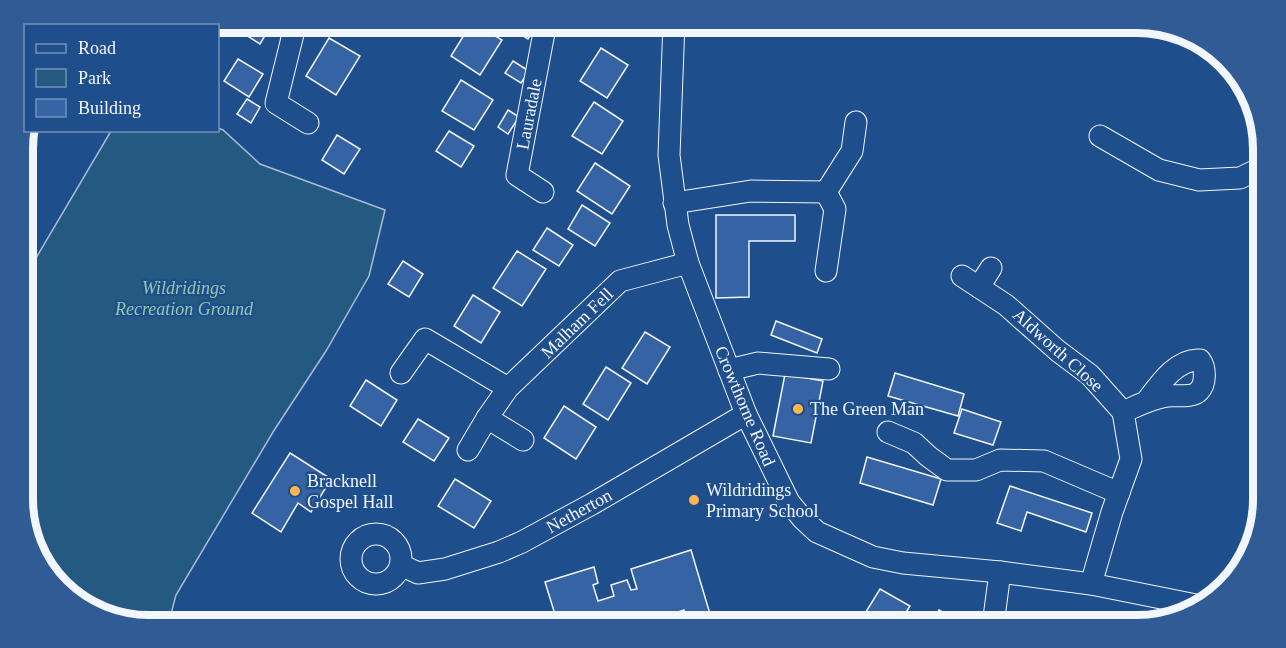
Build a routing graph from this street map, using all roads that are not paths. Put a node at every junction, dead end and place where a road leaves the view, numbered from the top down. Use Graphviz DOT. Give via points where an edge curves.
graph roads {
  1 [pos="293,33"];
  2 [pos="544,33"];
  3 [pos="674,33"];
  4 [pos="856,122"];
  5 [pos="308,123"];
  6 [pos="1100,136"];
  7 [pos="1253,172"];
  8 [pos="543,192"];
  9 [pos="826,192"];
  10 [pos="674,203"];
  11 [pos="688,263"];
  12 [pos="991,268"];
  13 [pos="826,271"];
  14 [pos="829,369"];
  15 [pos="729,370"];
  16 [pos="401,373"];
  17 [pos="508,388"];
  18 [pos="1146,402"];
  19 [pos="1122,412"];
  20 [pos="746,414"];
  21 [pos="487,418"];
  22 [pos="888,432"];
  23 [pos="523,440"];
  24 [pos="468,450"];
  25 [pos="1119,493"];
  26 [pos="400,565"];
  27 [pos="1000,572"];
  28 [pos="1091,584"];
  29 [pos="1187,603"];
  30 [pos="994,615"];
  1 -- 5 [label="street" via="276,103"];
  2 -- 8 [label="street, Lauradale" via="517,175"];
  3 -- 10 [label="street, Crowthorne Road" via="669,155"];
  4 -- 9 [label="street" via="852,151"];
  6 -- 7 [label="street" via="1159,170 1199,180 1240,178"];
  9 -- 10 [label="street" via="751,191"];
  9 -- 13 [label="street" via="835,209"];
  10 -- 11 [label="street, Crowthorne Road"];
  11 -- 15 [label="street, Crowthorne Road"];
  11 -- 17 [label="street, Malham Fell" via="620,281"];
  12 -- 19 [label="street, Aldworth Close" via="970,281 1006,305 1090,375"];
  14 -- 15 [label="street" via="758,363"];
  15 -- 20 [label="street, Crowthorne Road"];
  16 -- 17 [label="street" via="425,339"];
  17 -- 21 [label="street, Malham Fell"];
  18 -- 19 [label="street"];
  19 -- 25 [label="street" via="1131,459"];
  20 -- 26 [label="street, Netherton" via="522,542 445,569 418,573"];
  20 -- 27 [label="street, Crowthorne Road" via="789,502 817,532 873,557"];
  21 -- 23 [label="street"];
  21 -- 24 [label="street, Malham Fell"];
  22 -- 25 [label="street" via="914,442 947,470 976,470 1000,460 1044,461"];
  25 -- 28 [label="street"];
  27 -- 28 [label="street, Crowthorne Road"];
  27 -- 30 [label="street"];
  28 -- 29 [label="street, Crowthorne Road"];
}
